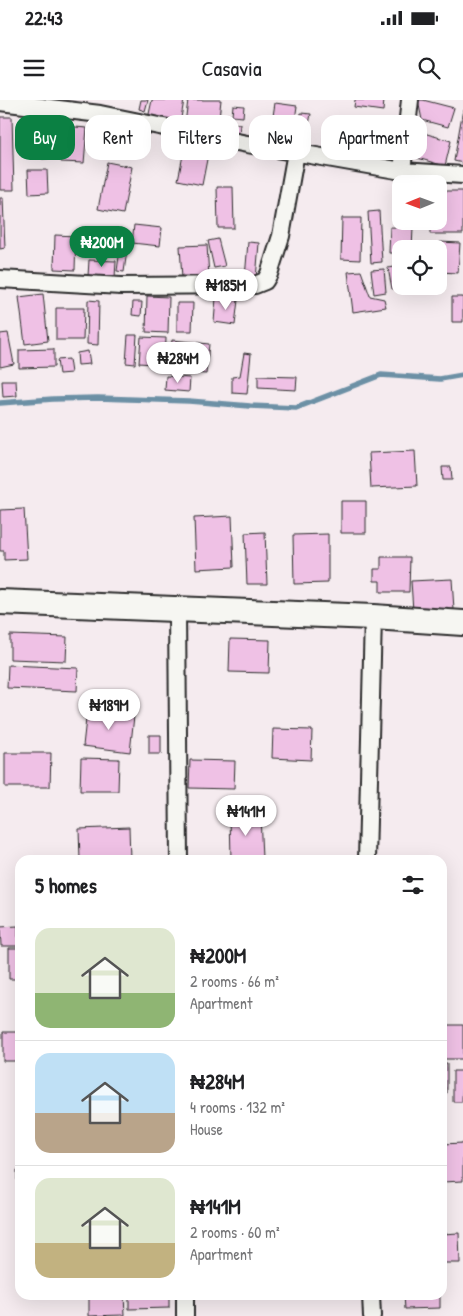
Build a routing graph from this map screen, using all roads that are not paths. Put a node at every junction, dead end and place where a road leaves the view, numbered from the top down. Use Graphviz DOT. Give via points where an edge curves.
graph roads {
  1 [pos="410,100"];
  2 [pos="0,102"];
  3 [pos="249,144"];
  4 [pos="311,155"];
  5 [pos="295,160"];
  6 [pos="402,171"];
  7 [pos="463,176"];
  8 [pos="0,279"];
  9 [pos="0,602"];
  10 [pos="177,608"];
  11 [pos="373,617"];
  12 [pos="463,623"];
  13 [pos="180,855"];
  14 [pos="367,855"];
  15 [pos="185,1300"];
  16 [pos="372,1300"];
  17 [pos="186,1316"];
  18 [pos="372,1316"];
  1 -- 6 [label="street"];
  2 -- 3 [label="street" via="100,114"];
  4 -- 6 [label="street"];
  5 -- 8 [label="street" via="281,236 269,274 256,285 121,286"];
  6 -- 7 [label="street"];
  9 -- 10 [label="street"];
  10 -- 11 [label="street"];
  10 -- 13 [label="street"];
  11 -- 12 [label="street"];
  11 -- 14 [label="street"];
  15 -- 17 [label="street"];
  16 -- 18 [label="street"];
}
